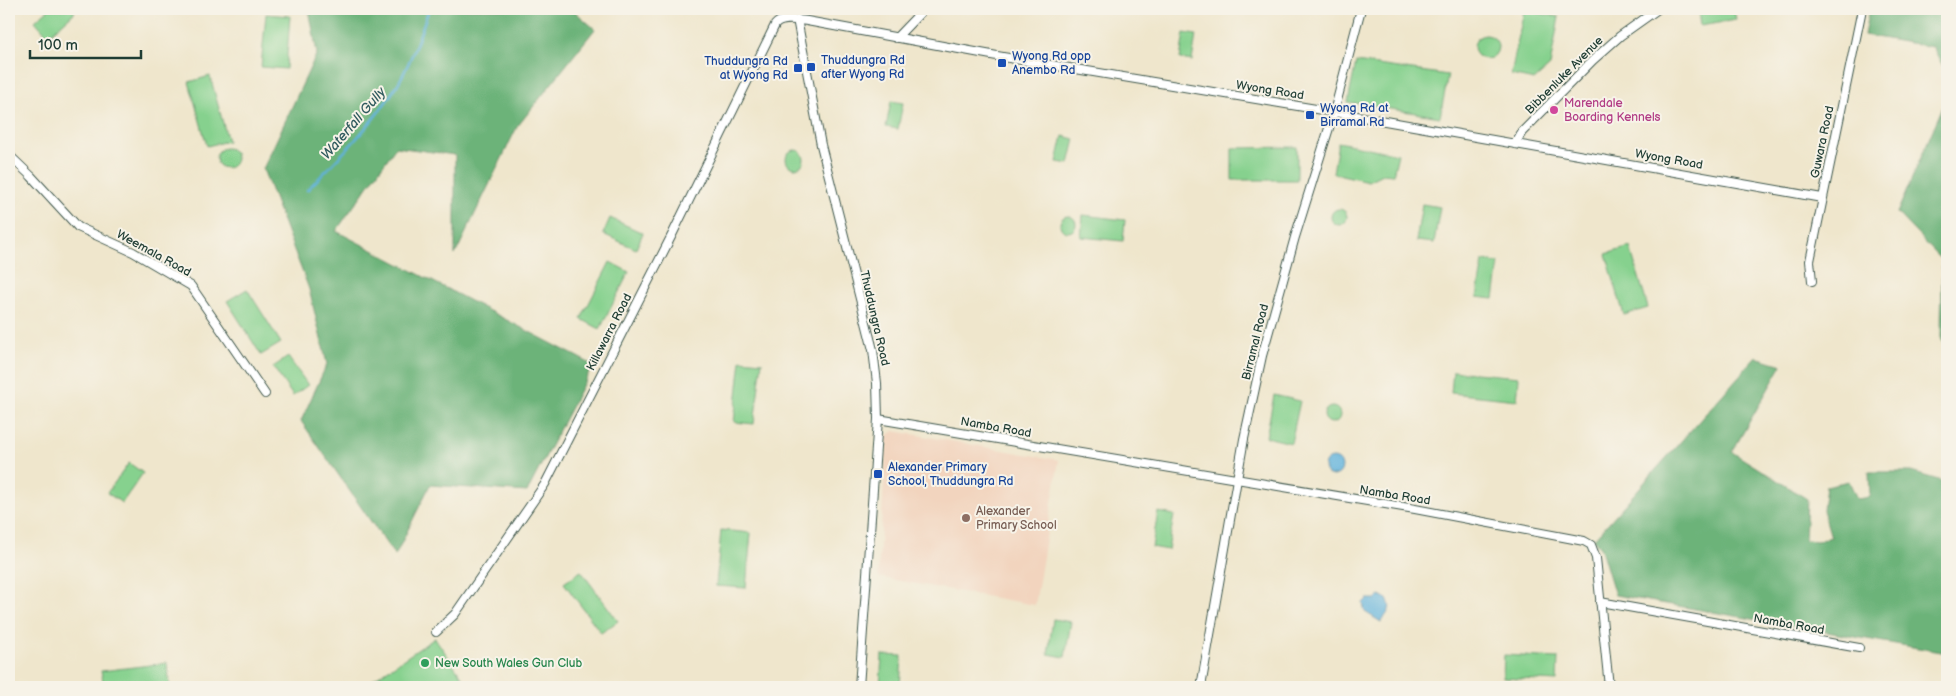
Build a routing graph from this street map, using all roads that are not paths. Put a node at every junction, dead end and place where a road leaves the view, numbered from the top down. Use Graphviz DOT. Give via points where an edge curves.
graph roads {
  1 [pos="924,9"];
  2 [pos="1361,9"];
  3 [pos="1658,9"];
  4 [pos="1862,9"];
  5 [pos="797,19"];
  6 [pos="775,25"];
  7 [pos="896,38"];
  8 [pos="1334,112"];
  9 [pos="1516,144"];
  10 [pos="9,155"];
  11 [pos="1822,198"];
  12 [pos="1812,280"];
  13 [pos="265,394"];
  14 [pos="878,419"];
  15 [pos="1238,480"];
  16 [pos="1600,602"];
  17 [pos="436,632"];
  18 [pos="1859,648"];
  19 [pos="859,687"];
  20 [pos="1201,687"];
  21 [pos="1609,687"];
  1 -- 7 [label="street"];
  2 -- 8 [label="street, Birramal Road"];
  3 -- 9 [label="street, Bibbenluke Avenue" via="1593,60 1522,132"];
  4 -- 11 [label="street, Guwara Road"];
  5 -- 6 [label="street, Wyong Road" via="782,20"];
  5 -- 7 [label="street, Wyong Road"];
  5 -- 14 [label="street, Thuddungra Road" via="821,145 873,350 878,383"];
  6 -- 17 [label="street, Killawarra Road" via="545,484 455,614"];
  7 -- 8 [label="street, Wyong Road"];
  8 -- 9 [label="street, Wyong Road"];
  8 -- 15 [label="street, Birramal Road" via="1262,356"];
  9 -- 11 [label="street, Wyong Road"];
  10 -- 13 [label="street, Weemala Road" via="78,227 133,252 191,286"];
  11 -- 12 [label="street, Guwara Road" via="1810,261"];
  14 -- 15 [label="street, Namba Road"];
  14 -- 19 [label="street, Thuddungra Road"];
  15 -- 16 [label="street, Namba Road" via="1584,541 1595,552"];
  15 -- 20 [label="street, Birramal Road"];
  16 -- 18 [label="street, Namba Road"];
  16 -- 21 [label="street"];
}
